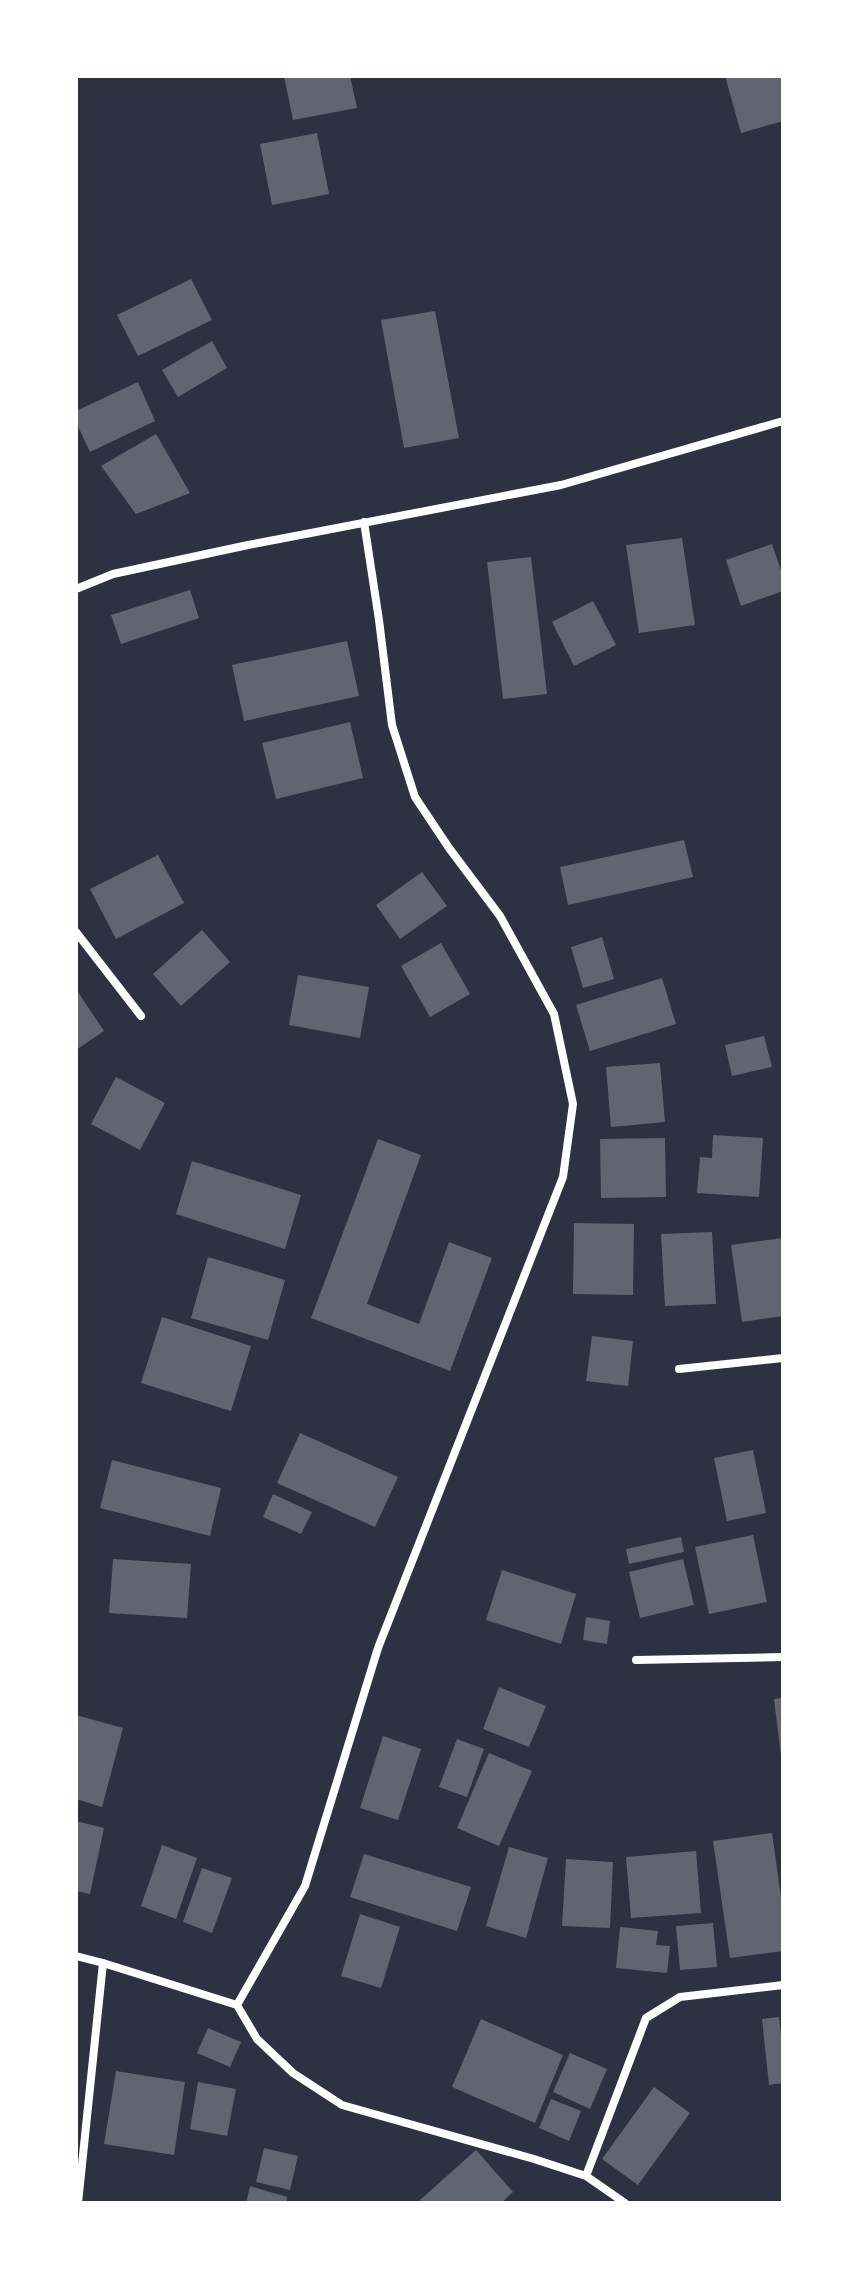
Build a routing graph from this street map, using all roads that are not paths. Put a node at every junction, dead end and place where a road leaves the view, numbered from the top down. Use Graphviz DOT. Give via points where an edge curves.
graph roads {
  1 [pos="783,421"];
  2 [pos="364,522"];
  3 [pos="76,589"];
  4 [pos="76,932"];
  5 [pos="141,1016"];
  6 [pos="783,1358"];
  7 [pos="679,1369"];
  8 [pos="783,1657"];
  9 [pos="636,1660"];
  10 [pos="76,1956"];
  11 [pos="103,1963"];
  12 [pos="783,1985"];
  13 [pos="237,2005"];
  14 [pos="586,2176"];
  15 [pos="78,2203"];
  16 [pos="625,2203"];
  1 -- 2 [label="street" via="561,485"];
  2 -- 3 [label="street" via="113,574"];
  2 -- 13 [label="street" via="392,725 415,797 500,916 554,1014 573,1104 563,1177 378,1648 305,1886"];
  4 -- 5 [label="street"];
  6 -- 7 [label="street"];
  8 -- 9 [label="street"];
  10 -- 11 [label="street"];
  11 -- 13 [label="street"];
  11 -- 15 [label="street"];
  12 -- 14 [label="street" via="680,1997 646,2018"];
  13 -- 14 [label="street" via="257,2039 293,2073 342,2105"];
  14 -- 16 [label="street"];
}
